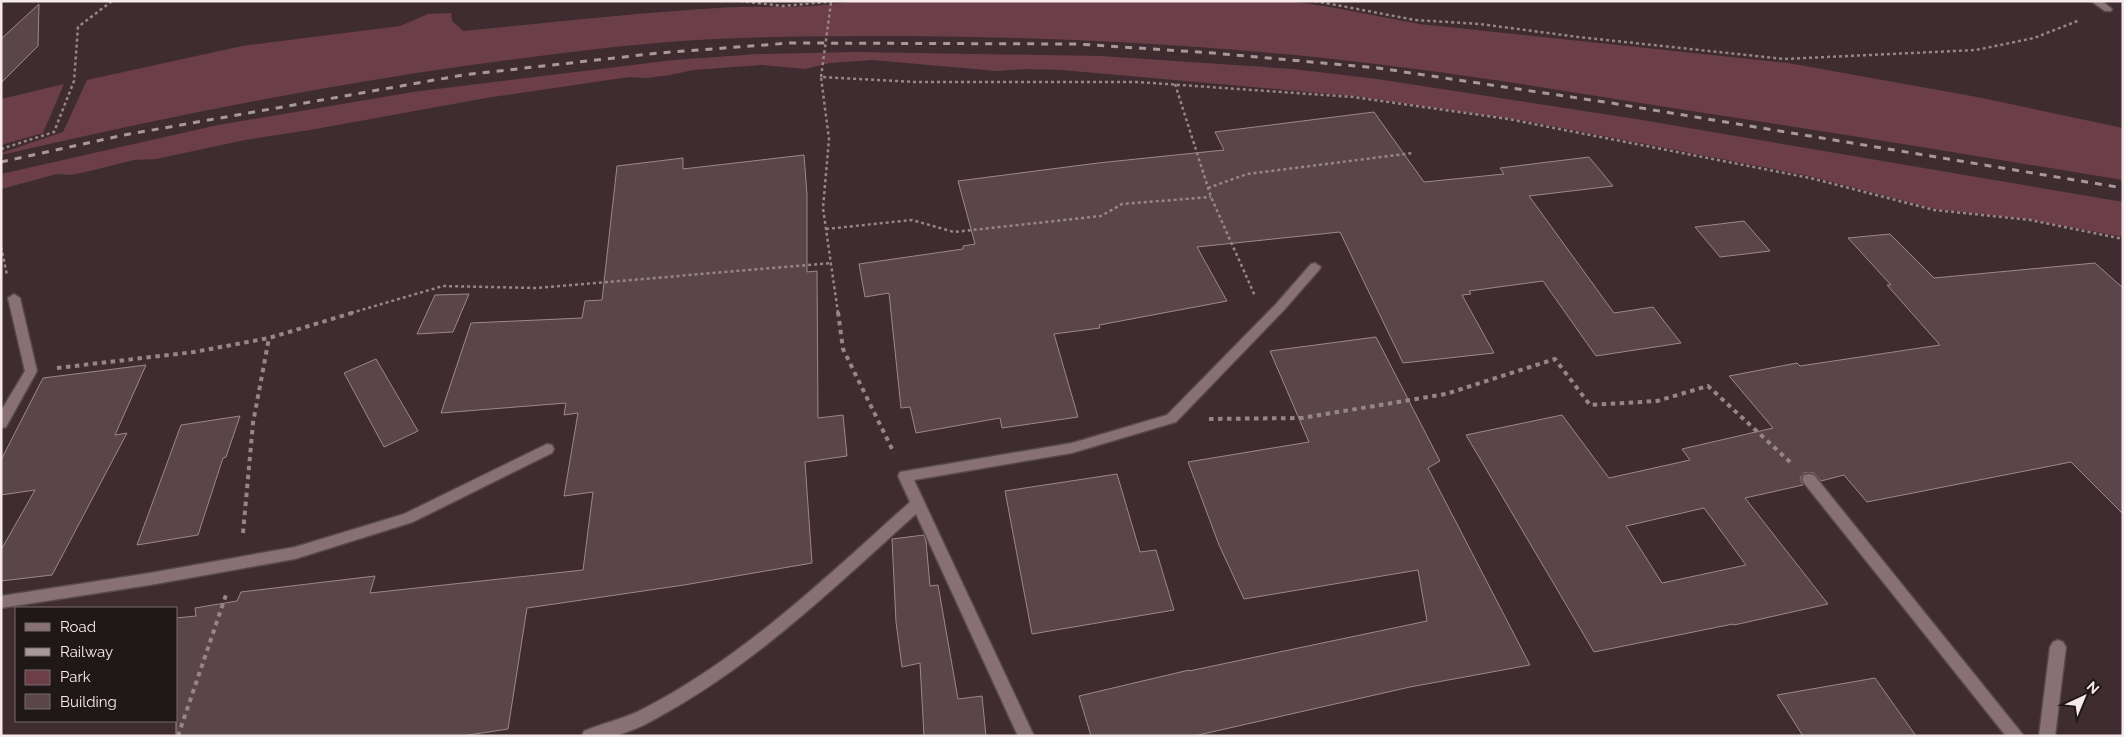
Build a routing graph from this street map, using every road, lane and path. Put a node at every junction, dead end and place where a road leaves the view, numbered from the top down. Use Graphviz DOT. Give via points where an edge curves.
graph roads {
  1 [pos="112,1"];
  2 [pos="740,1"];
  3 [pos="837,1"];
  4 [pos="1316,1"];
  5 [pos="2095,1"];
  6 [pos="831,3"];
  7 [pos="2108,10"];
  8 [pos="821,77"];
  9 [pos="1175,84"];
  10 [pos="1,149"];
  11 [pos="1413,153"];
  12 [pos="1208,188"];
  13 [pos="1211,197"];
  14 [pos="826,229"];
  15 [pos="2123,239"];
  16 [pos="1,247"];
  17 [pos="831,263"];
  18 [pos="1315,267"];
  19 [pos="14,298"];
  20 [pos="1266,322"];
  21 [pos="31,371"];
  22 [pos="1171,419"];
  23 [pos="1,422"];
  24 [pos="547,449"];
  25 [pos="905,476"];
  26 [pos="1809,479"];
  27 [pos="918,503"];
  28 [pos="1,602"];
  29 [pos="2058,647"];
  30 [pos="590,736"];
  31 [pos="1026,736"];
  32 [pos="2016,736"];
  33 [pos="2047,736"];
  1 -- 10 [label="path" via="78,27 74,81 54,132"];
  2 -- 6 [label="path" via="783,6"];
  3 -- 6 [label="path"];
  4 -- 7 [label="path" via="1415,20 1480,24 1784,60 1976,50 2034,38"];
  5 -- 7 [label="street"];
  6 -- 8 [label="path, bridge"];
  8 -- 9 [label="path" via="915,82"];
  8 -- 14 [label="path" via="829,139 824,208"];
  9 -- 12 [label="path"];
  9 -- 15 [label="path" via="1353,97 1508,119 1810,178 1934,210 2030,220"];
  11 -- 12 [label="path" via="1247,174"];
  12 -- 13 [label="path"];
  13 -- 14 [label="path" via="1122,204 1101,216 954,232 912,220"];
  13 -- 20 [label="path"];
  14 -- 17 [label="path"];
  16 -- 19 [label="path"];
  17 -- 21 [label="path" via="538,288 442,286 269,338 194,352"];
  17 -- 25 [label="path" via="843,349"];
  18 -- 20 [label="street"];
  19 -- 21 [label="street"];
  20 -- 22 [label="street"];
  21 -- 23 [label="street"];
  22 -- 25 [label="street" via="1072,448"];
  22 -- 26 [label="path" via="1302,418 1446,394 1555,359 1590,405 1657,401 1708,386"];
  24 -- 28 [label="street" via="408,518 295,552"];
  25 -- 27 [label="street"];
  26 -- 32 [label="street"];
  27 -- 30 [label="street" via="797,612 711,676 646,715"];
  27 -- 31 [label="street"];
  29 -- 33 [label="street"];
}
